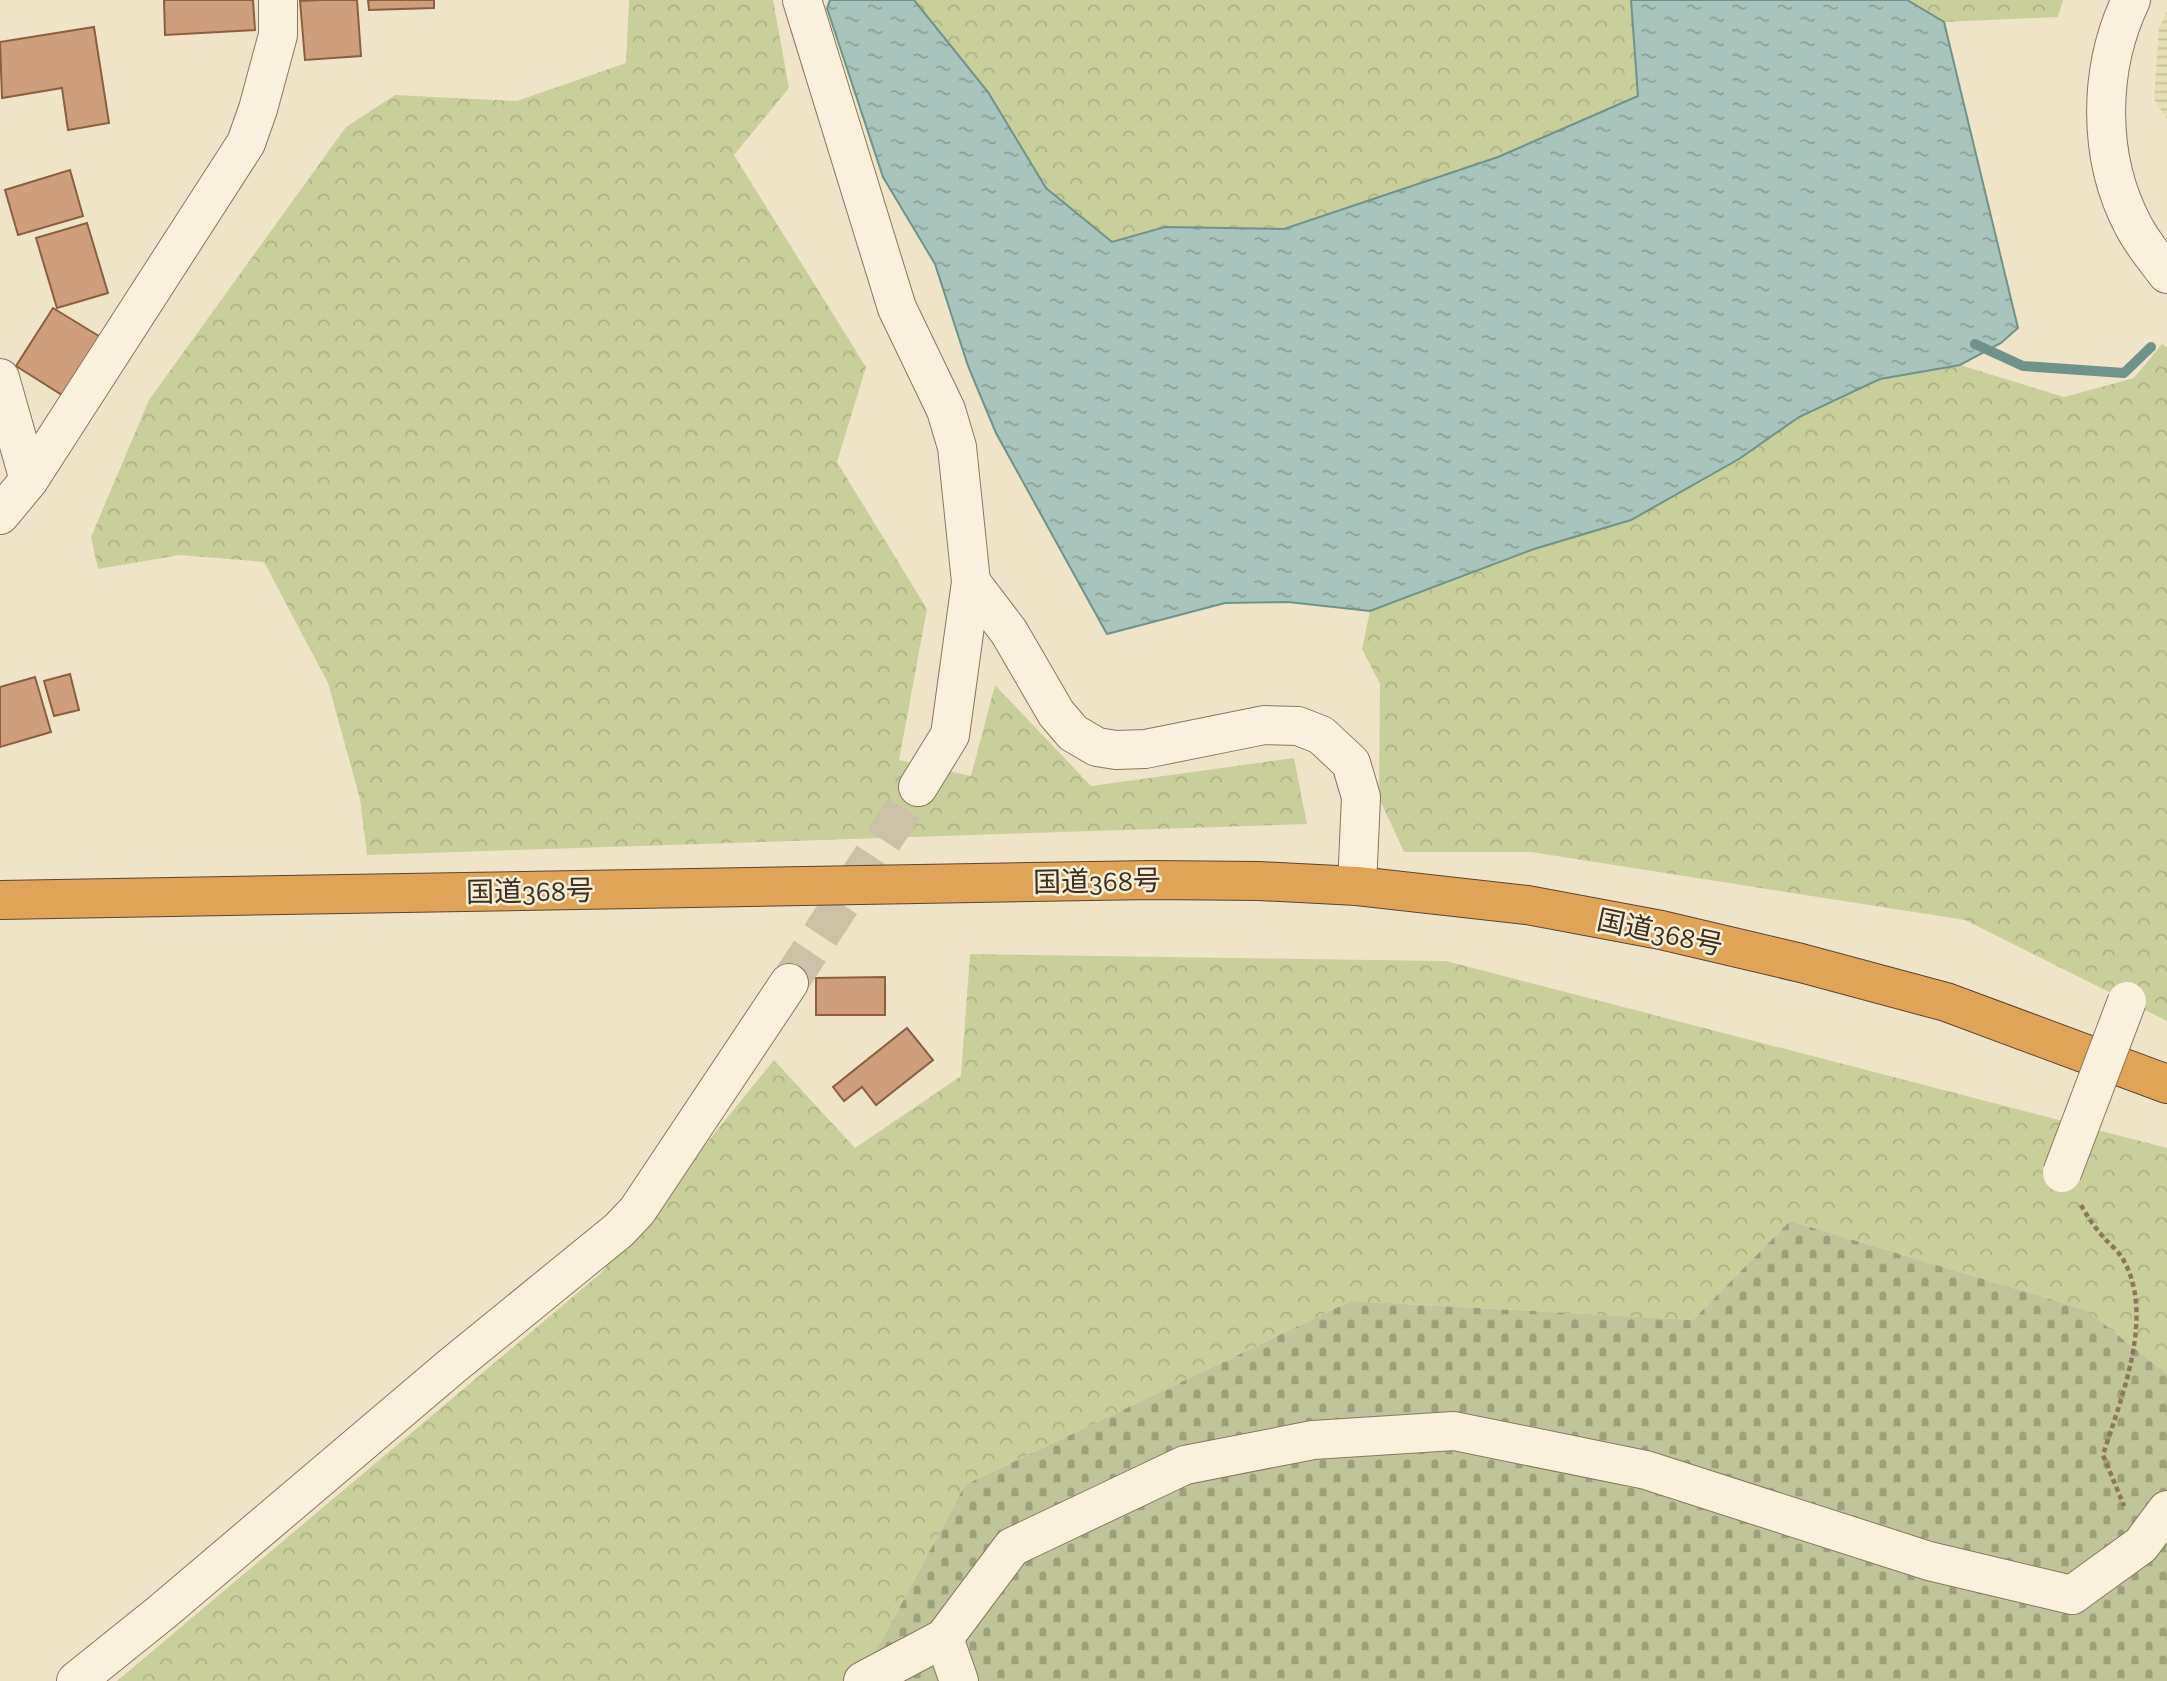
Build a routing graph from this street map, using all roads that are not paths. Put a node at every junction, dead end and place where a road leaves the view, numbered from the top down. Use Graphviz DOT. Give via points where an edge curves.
graph roads {
  1 [pos="278,0"];
  2 [pos="802,0"];
  3 [pos="2131,0"];
  4 [pos="2167,274"];
  5 [pos="0,378"];
  6 [pos="29,480"];
  7 [pos="0,515"];
  8 [pos="971,582"];
  9 [pos="918,787"];
  10 [pos="1357,886"];
  11 [pos="0,900"];
  12 [pos="789,983"];
  13 [pos="2127,1001"];
  14 [pos="2167,1084"];
  15 [pos="2062,1173"];
  16 [pos="2167,1510"];
  17 [pos="944,1639"];
  18 [pos="76,1681"];
  19 [pos="863,1681"];
  20 [pos="959,1681"];
  1 -- 6 [label="street" via="278,35 246,143"];
  2 -- 8 [label="street" via="897,308 946,410 957,447"];
  3 -- 4 [label="street" via="2108,79 2109,157 2133,227"];
  5 -- 6 [label="street"];
  6 -- 7 [label="street"];
  8 -- 9 [label="street" via="950,734"];
  8 -- 10 [label="street" via="1009,632 1056,713 1073,733 1097,747 1145,749 1264,724 1297,726 1321,735 1351,764 1361,797"];
  10 -- 11 [label="highway, 国道368号" via="1151,880"];
  10 -- 14 [label="highway, 国道368号" via="1527,905 1801,963 1946,1002"];
  12 -- 18 [label="street" via="620,1230"];
  13 -- 15 [label="street, bridge"];
  16 -- 17 [label="street" via="2141,1545 2072,1595 1929,1561 1646,1470 1466,1433 1313,1440 1185,1465 1012,1547"];
  17 -- 19 [label="street"];
  17 -- 20 [label="street"];
}
